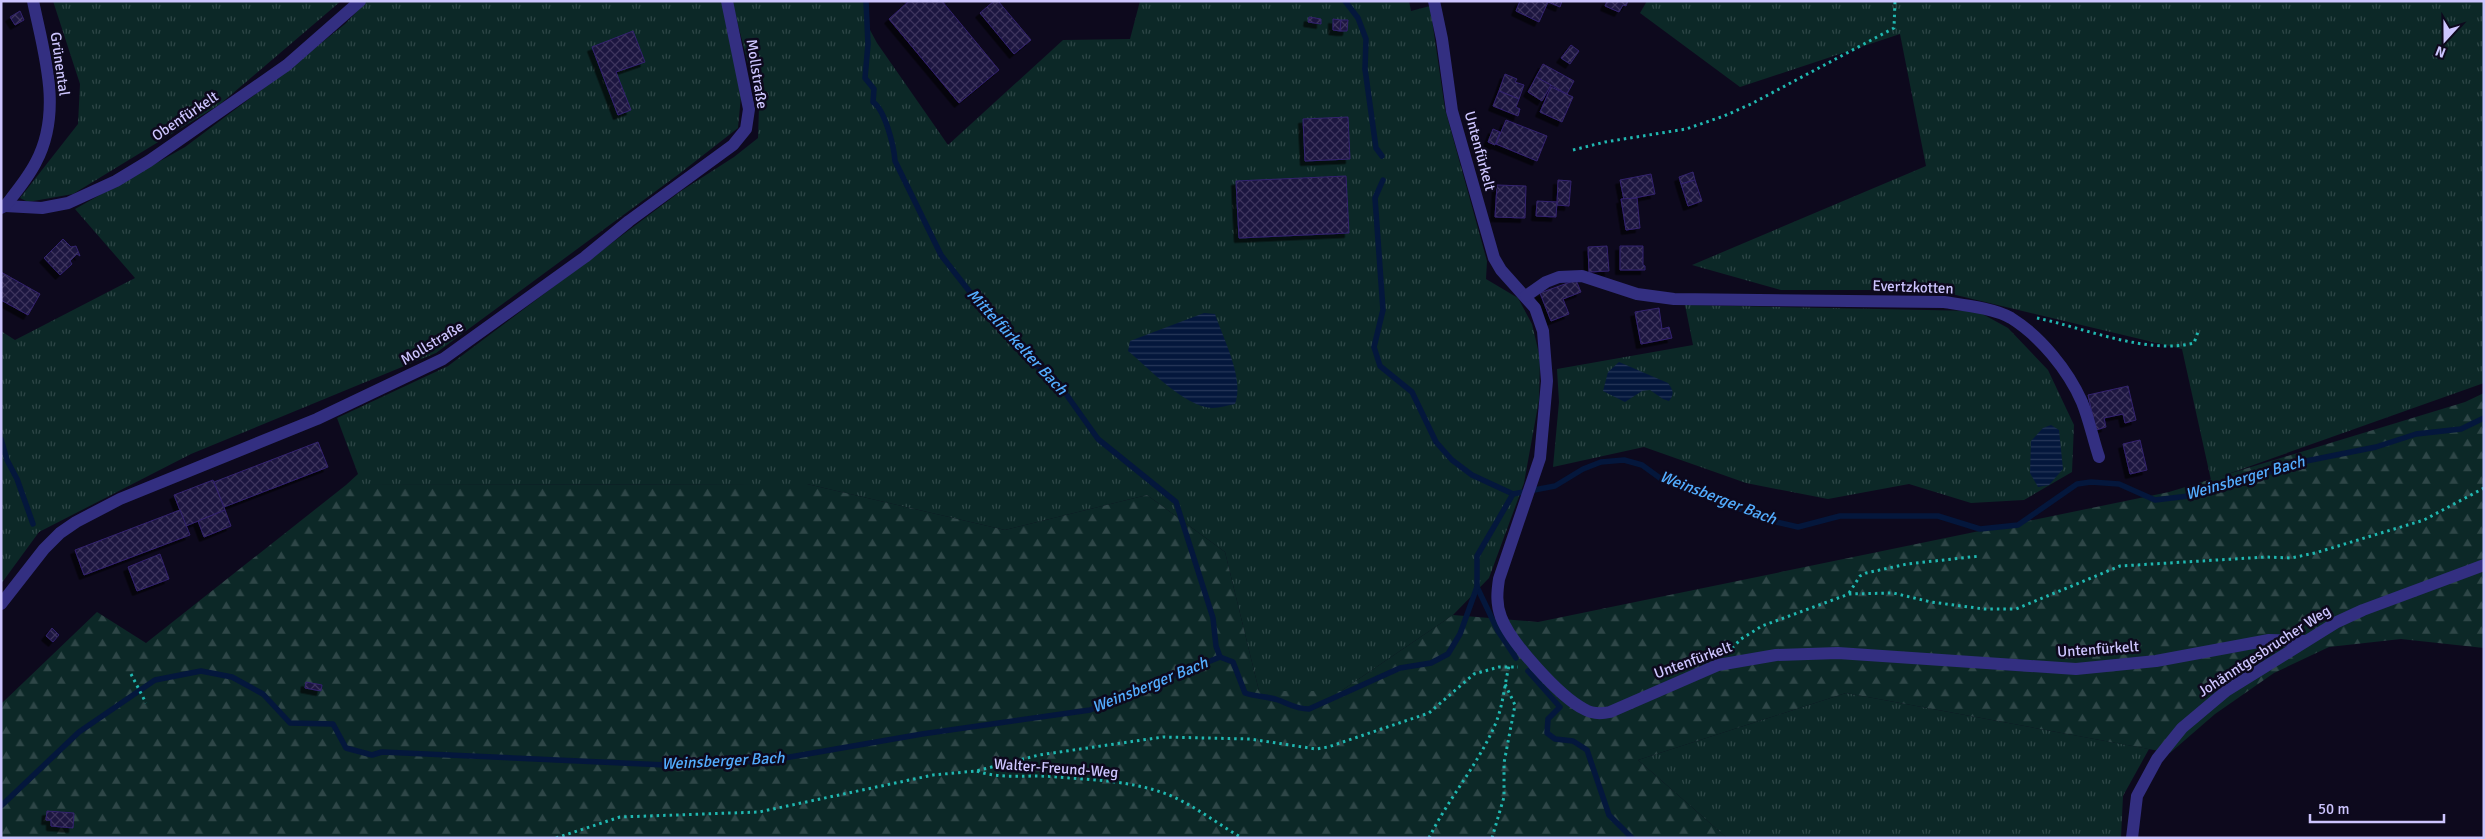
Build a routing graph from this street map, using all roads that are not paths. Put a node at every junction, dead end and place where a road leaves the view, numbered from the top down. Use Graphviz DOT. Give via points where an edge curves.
graph roads {
  1 [pos="33,1"];
  2 [pos="360,1"];
  3 [pos="727,1"];
  4 [pos="1434,1"];
  5 [pos="3,207"];
  6 [pos="1526,296"];
  7 [pos="2099,457"];
  8 [pos="2484,565"];
  9 [pos="1,604"];
  10 [pos="2305,641"];
  11 [pos="2132,838"];
  1 -- 5 [label="street, Grünental" via="50,86 48,123 37,160"];
  2 -- 5 [label="street, Obenfürkelt" via="287,65 116,181 68,203 42,208"];
  3 -- 9 [label="street, Mollstraße" via="749,110 746,129 734,145 585,258 443,359 317,419 120,499 76,522 44,549"];
  4 -- 6 [label="street, Untenfürkelt" via="1452,111 1494,258"];
  6 -- 7 [label="street, Evertzkotten" via="1559,277 1582,276 1636,294 1674,299 1944,302 2010,317 2046,350 2071,381"];
  6 -- 10 [label="street, Untenfürkelt" via="1535,308 1546,354 1546,413 1536,474 1499,579 1497,600 1502,619 1518,647 1580,707 1590,712 1603,714 1619,709 1718,665 1755,657 1818,653 2076,670 2156,661 2270,640"];
  8 -- 10 [label="street, Johänntgesbrucher Weg" via="2363,610"];
  10 -- 11 [label="street, Johänntgesbrucher Weg" via="2226,691 2178,733 2142,784 2134,807"];
}
